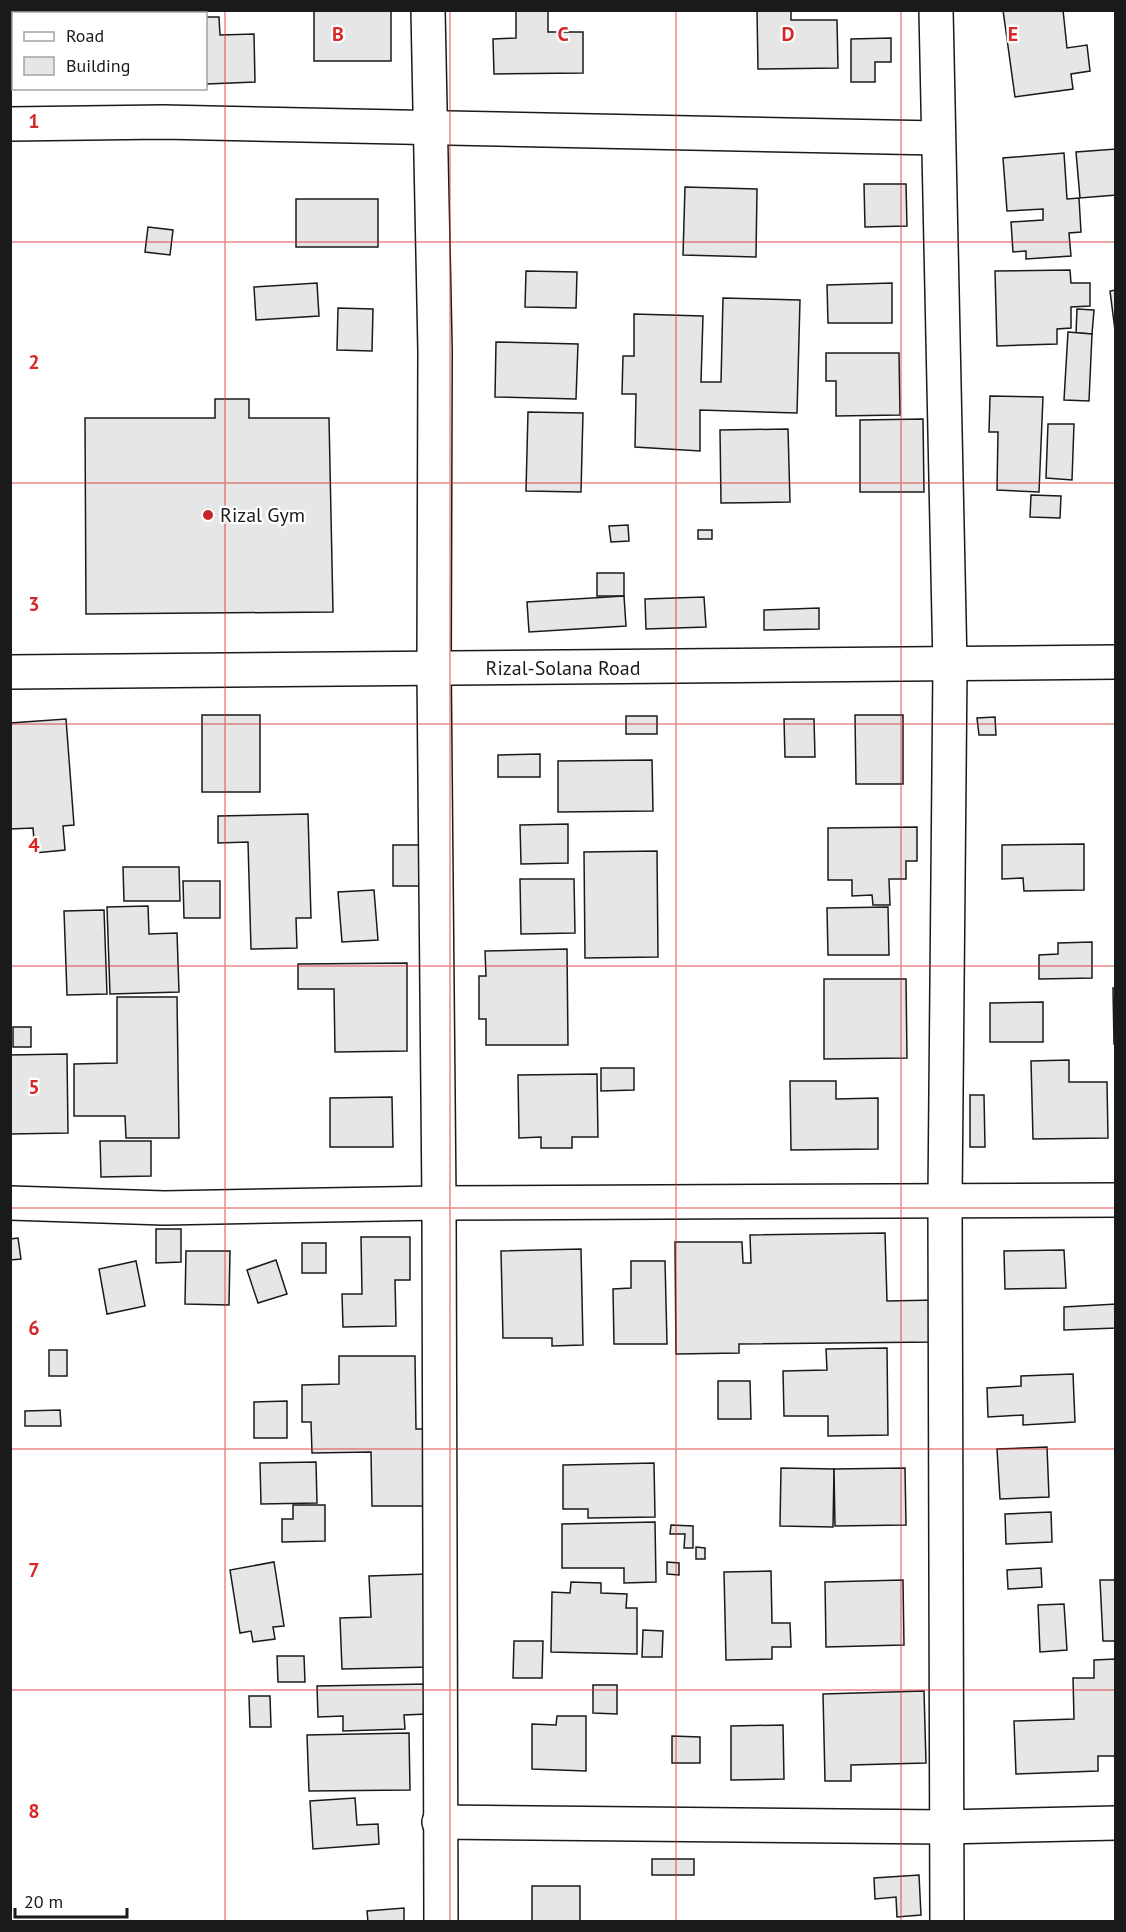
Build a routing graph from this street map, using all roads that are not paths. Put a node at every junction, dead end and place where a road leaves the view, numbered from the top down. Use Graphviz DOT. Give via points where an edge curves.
graph roads {
  1 [pos="428,10"];
  2 [pos="936,10"];
  3 [pos="10,124"];
  4 [pos="432,127"];
  5 [pos="937,138"];
  6 [pos="1116,662"];
  7 [pos="950,666"];
  8 [pos="434,669"];
  9 [pos="10,672"];
  10 [pos="945,1200"];
  11 [pos="1116,1200"];
  12 [pos="10,1203"];
  13 [pos="439,1203"];
  14 [pos="439,1822"];
  15 [pos="1116,1823"];
  16 [pos="945,1827"];
  17 [pos="441,1922"];
  18 [pos="947,1922"];
  1 -- 4 [label="street"];
  2 -- 5 [label="street"];
  3 -- 4 [label="street" via="163,122"];
  4 -- 5 [label="street"];
  4 -- 8 [label="street"];
  5 -- 7 [label="street"];
  6 -- 7 [label="street, Rizal-Solana Road"];
  7 -- 8 [label="street, Rizal-Solana Road"];
  7 -- 10 [label="street"];
  8 -- 9 [label="street, Rizal-Solana Road"];
  8 -- 13 [label="street"];
  10 -- 11 [label="street"];
  10 -- 13 [label="street"];
  10 -- 16 [label="street"];
  12 -- 13 [label="street" via="164,1208"];
  13 -- 14 [label="street"];
  14 -- 16 [label="street"];
  14 -- 17 [label="street"];
  15 -- 16 [label="street"];
  16 -- 18 [label="street"];
}
